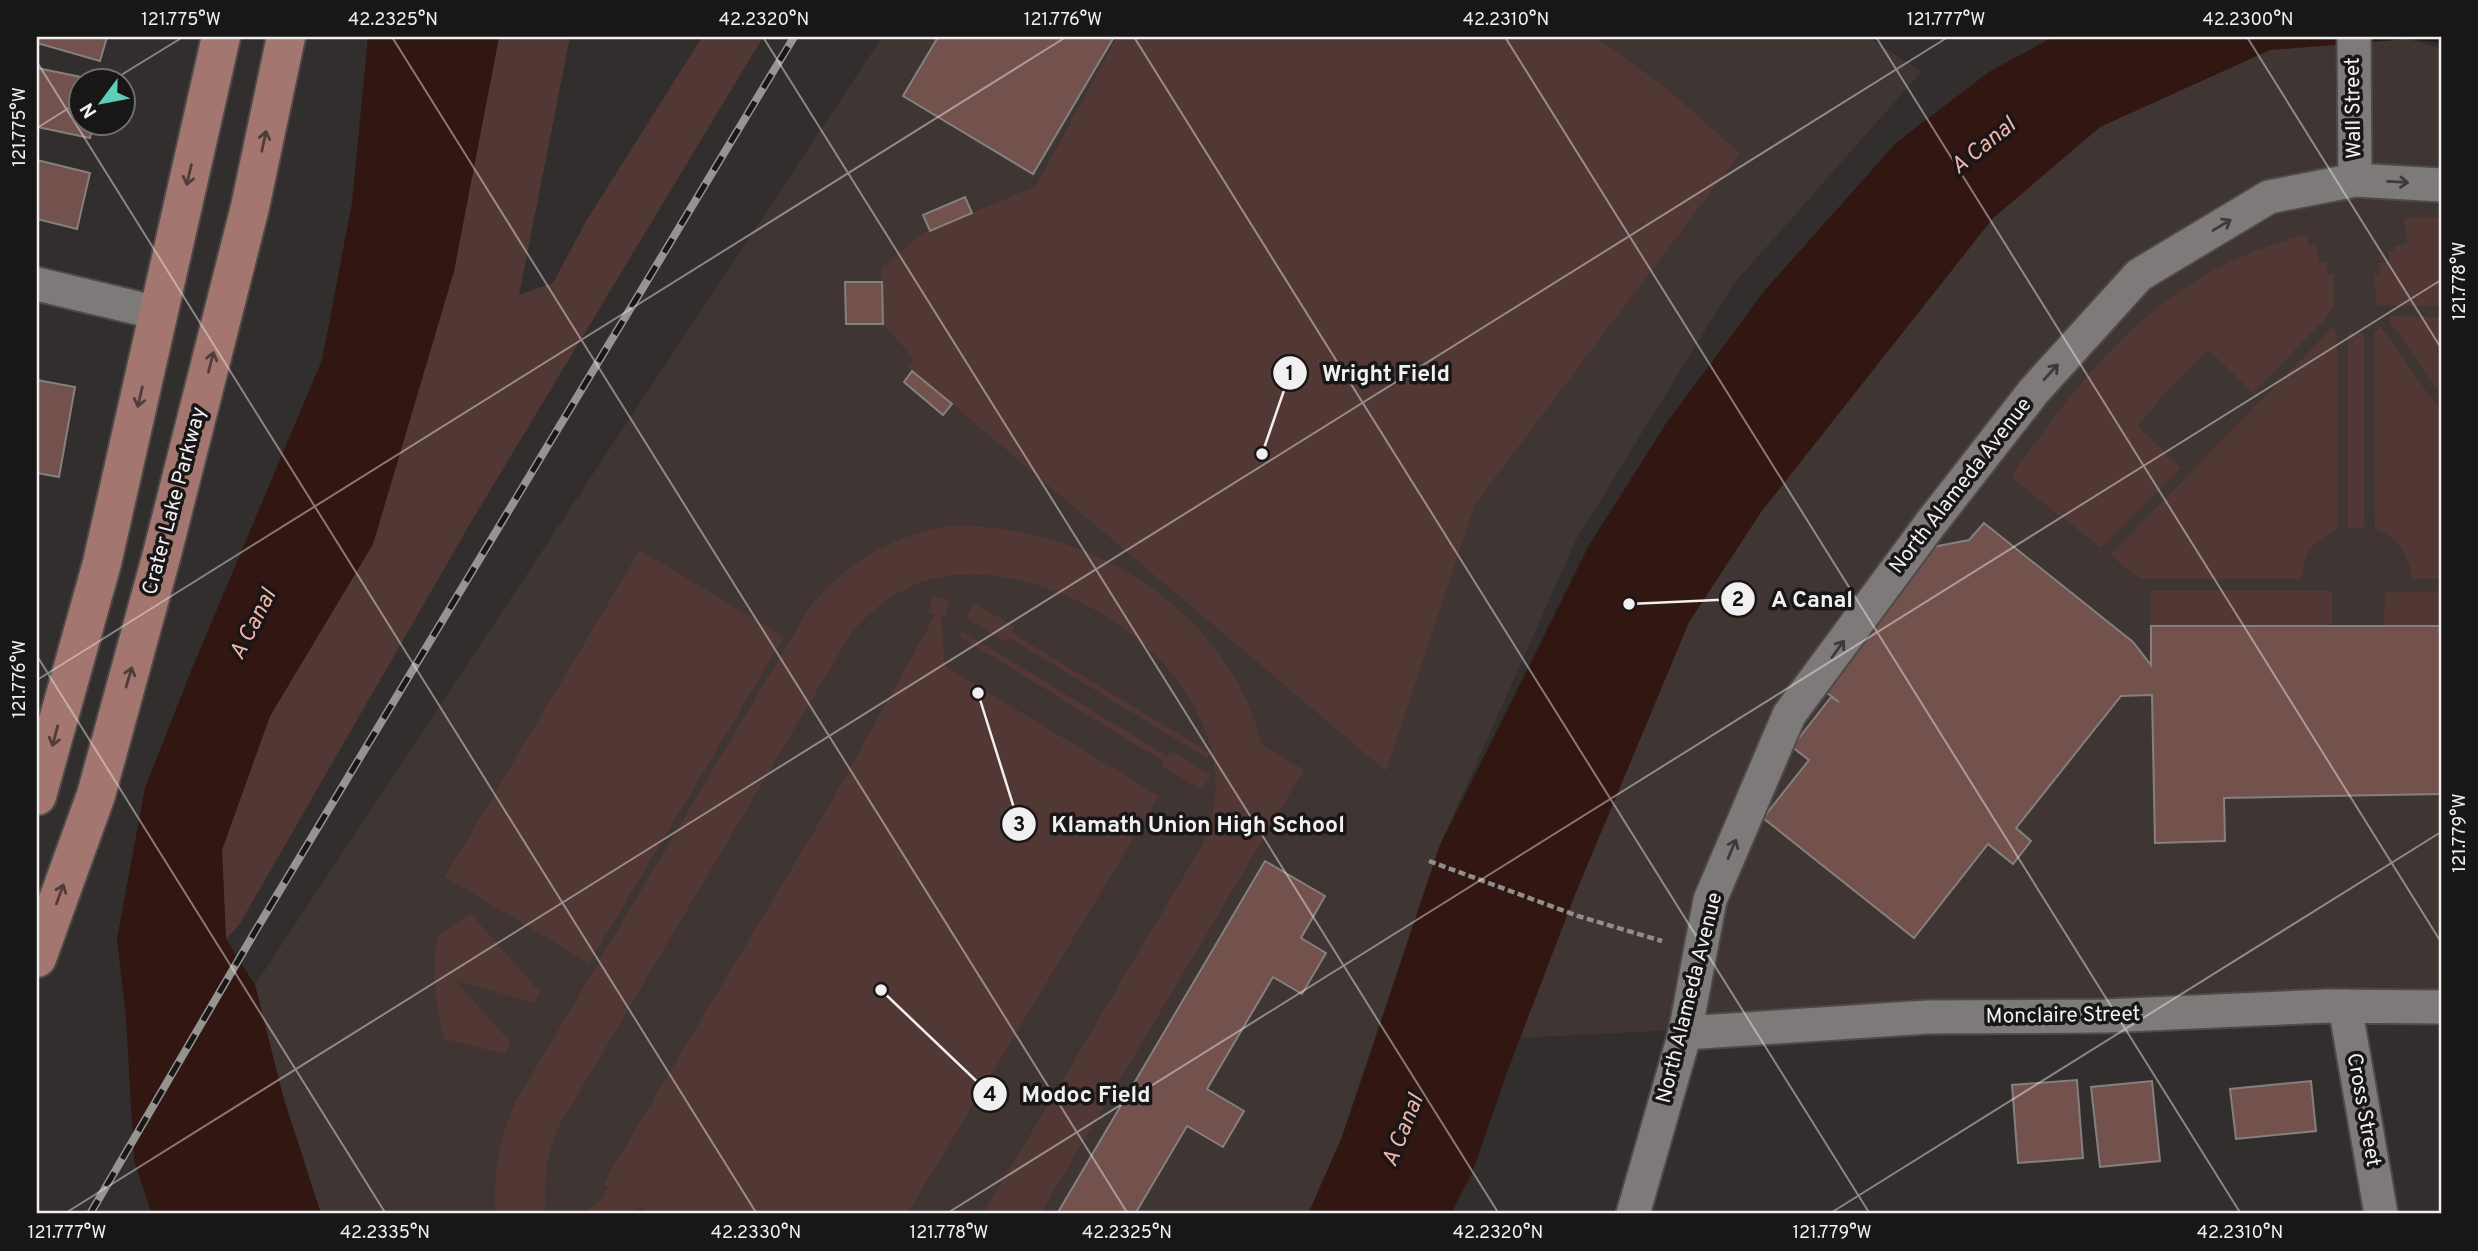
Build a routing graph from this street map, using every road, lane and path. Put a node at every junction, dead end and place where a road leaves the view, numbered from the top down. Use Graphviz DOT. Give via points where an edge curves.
graph roads {
  1 [pos="221,37"];
  2 [pos="286,37"];
  3 [pos="2354,52"];
  4 [pos="2355,180"];
  5 [pos="2441,185"];
  6 [pos="37,284"];
  7 [pos="158,313"];
  8 [pos="37,796"];
  9 [pos="1429,861"];
  10 [pos="1662,941"];
  11 [pos="37,958"];
  12 [pos="2345,1006"];
  13 [pos="2441,1007"];
  14 [pos="1685,1033"];
  15 [pos="1633,1214"];
  16 [pos="2381,1214"];
  1 -- 7 [label="main road, one-way"];
  11 -- 2 [label="main road, Crater Lake Parkway, one-way" via="96,794 163,554 250,207"];
  3 -- 4 [label="street, Wall Street"];
  4 -- 5 [label="street, North Alameda Avenue, one-way"];
  14 -- 4 [label="street, North Alameda Avenue, one-way" via="1710,900 1789,715 2034,391 2139,275 2269,197"];
  6 -- 7 [label="street"];
  7 -- 8 [label="main road, one-way" via="102,563"];
  9 -- 10 [label="path" via="1578,916"];
  12 -- 13 [label="street, Monclaire Street"];
  12 -- 14 [label="street, Monclaire Street" via="2105,1016 1928,1017"];
  12 -- 16 [label="street, Cross Street"];
  14 -- 15 [label="street, North Alameda Avenue"];
}
